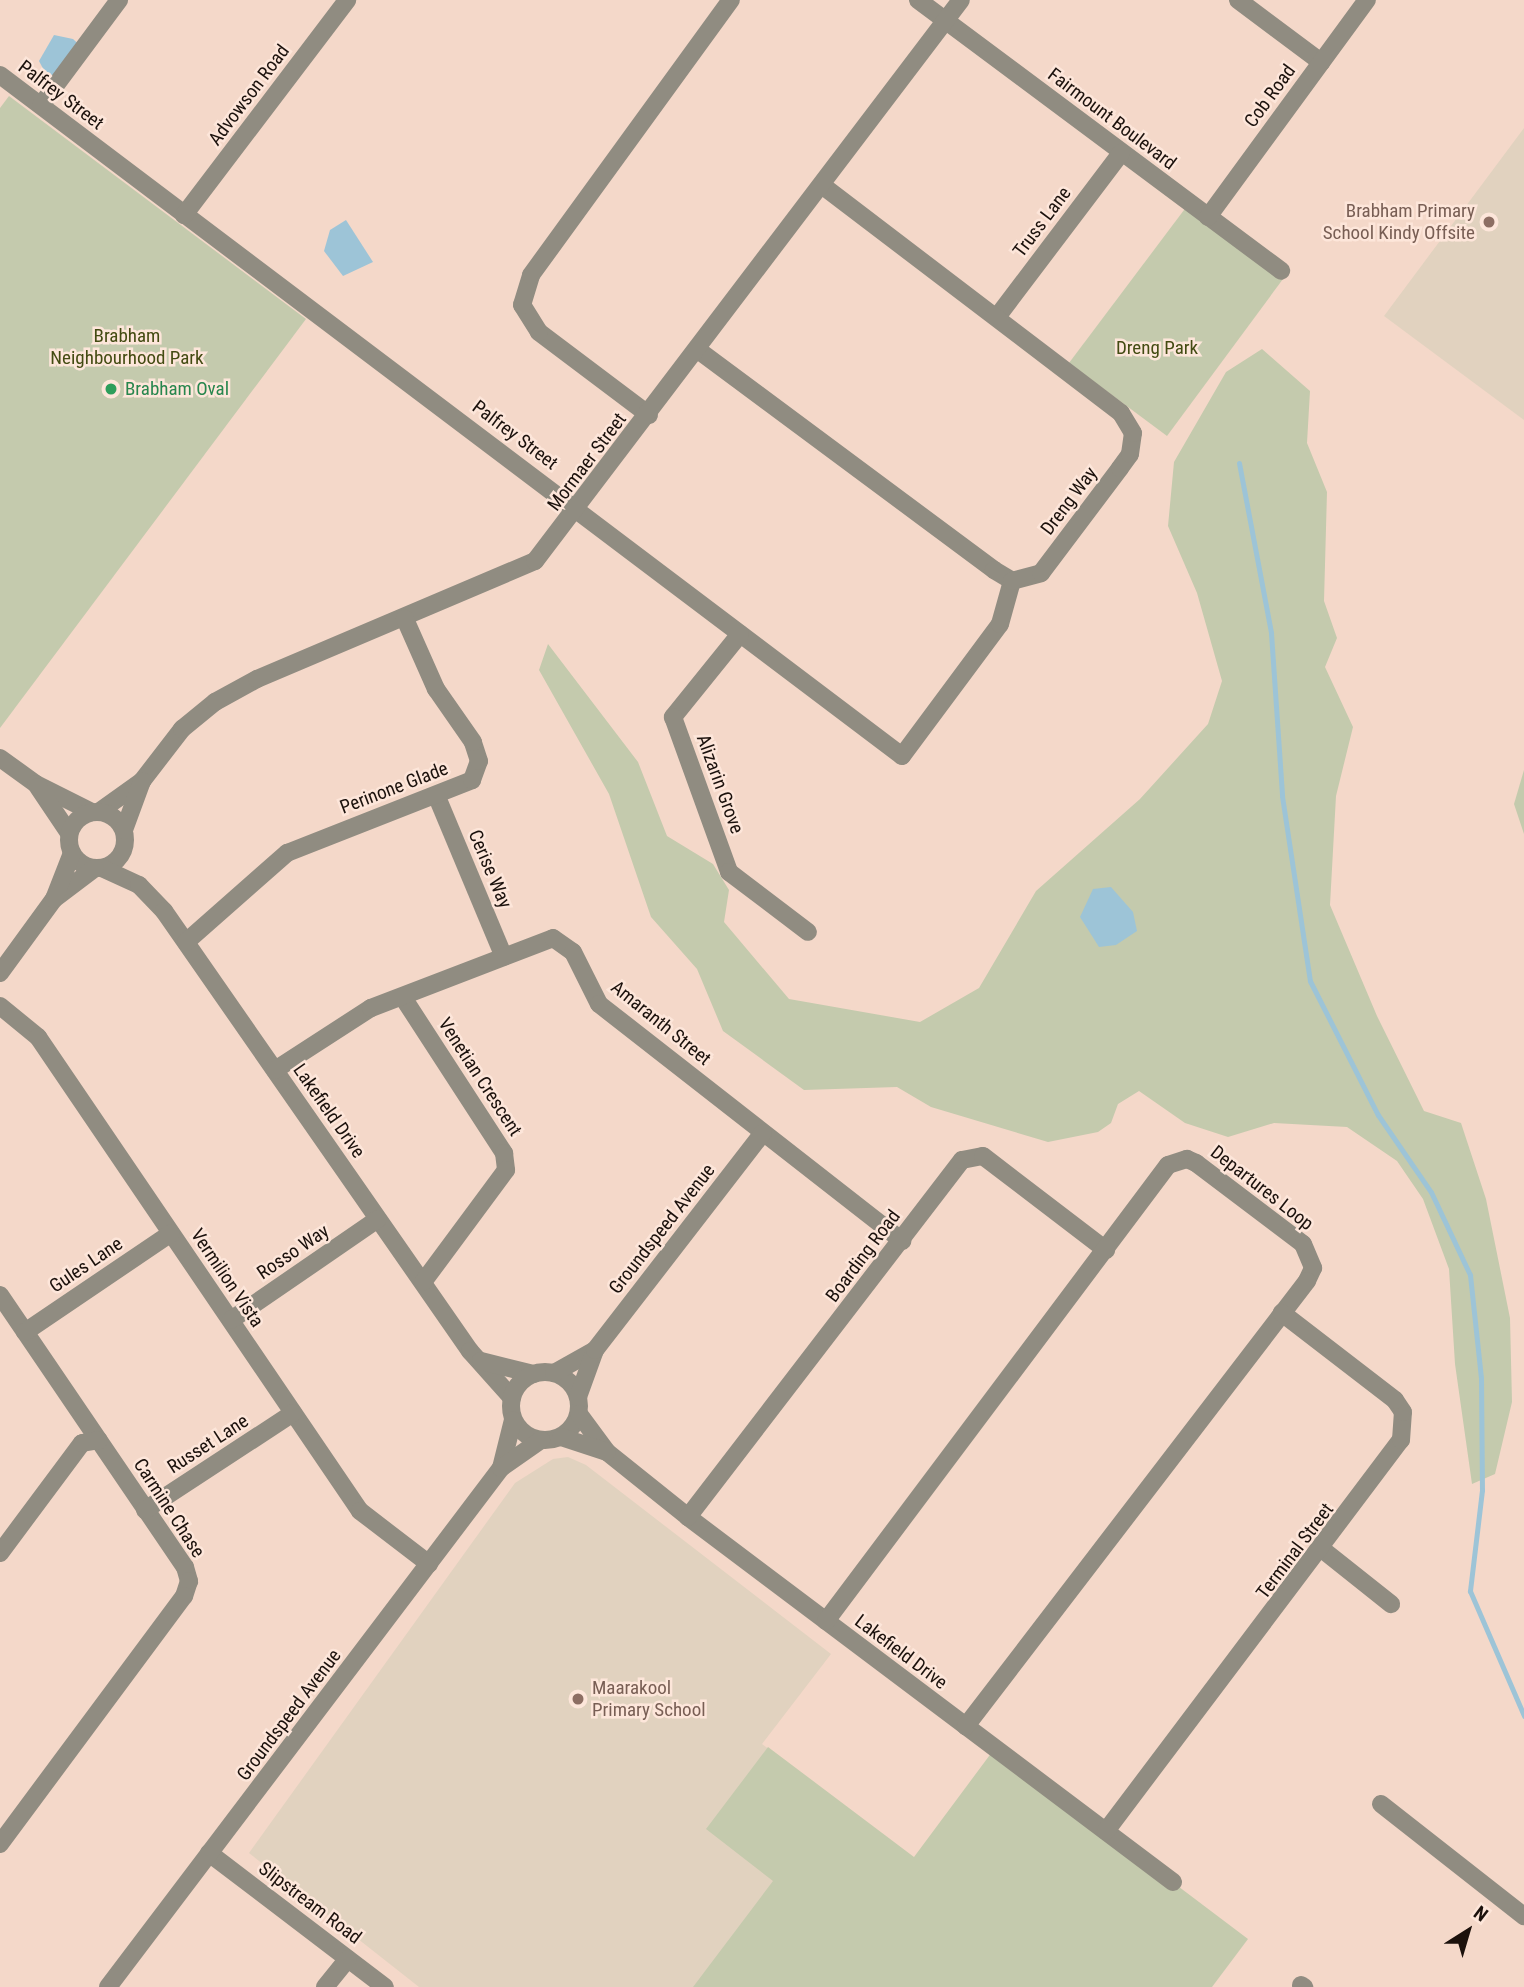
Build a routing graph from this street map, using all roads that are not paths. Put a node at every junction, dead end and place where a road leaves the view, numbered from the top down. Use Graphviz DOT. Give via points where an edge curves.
graph roads {
  1 [pos="119,0"];
  2 [pos="347,0"];
  3 [pos="731,0"];
  4 [pos="918,0"];
  5 [pos="961,0"];
  6 [pos="1238,0"];
  7 [pos="1367,0"];
  8 [pos="946,20"];
  9 [pos="1321,62"];
  10 [pos="0,75"];
  11 [pos="41,105"];
  12 [pos="1121,153"];
  13 [pos="823,186"];
  14 [pos="184,215"];
  15 [pos="1208,217"];
  16 [pos="1281,271"];
  17 [pos="997,317"];
  18 [pos="698,350"];
  19 [pos="649,415"];
  20 [pos="578,509"];
  21 [pos="1012,581"];
  22 [pos="405,619"];
  23 [pos="740,634"];
  24 [pos="0,758"];
  25 [pos="142,781"];
  26 [pos="36,785"];
  27 [pos="437,797"];
  28 [pos="96,811"];
  29 [pos="69,833"];
  30 [pos="124,839"];
  31 [pos="72,853"];
  32 [pos="99,868"];
  33 [pos="139,885"];
  34 [pos="54,899"];
  35 [pos="808,932"];
  36 [pos="186,942"];
  37 [pos="504,957"];
  38 [pos="0,973"];
  39 [pos="404,999"];
  40 [pos="0,1006"];
  41 [pos="275,1070"];
  42 [pos="763,1133"];
  43 [pos="378,1219"];
  44 [pos="171,1233"];
  45 [pos="902,1241"];
  46 [pos="1106,1250"];
  47 [pos="424,1282"];
  48 [pos="0,1295"];
  49 [pos="1282,1313"];
  50 [pos="231,1321"];
  51 [pos="25,1332"];
  52 [pos="595,1350"];
  53 [pos="476,1356"];
  54 [pos="554,1373"];
  55 [pos="533,1374"];
  56 [pos="512,1398"];
  57 [pos="578,1405"];
  58 [pos="293,1413"];
  59 [pos="513,1419"];
  60 [pos="561,1437"];
  61 [pos="99,1440"];
  62 [pos="541,1440"];
  63 [pos="607,1452"];
  64 [pos="501,1468"];
  65 [pos="145,1510"];
  66 [pos="688,1517"];
  67 [pos="1323,1550"];
  68 [pos="0,1553"];
  69 [pos="429,1564"];
  70 [pos="1391,1604"];
  71 [pos="826,1621"];
  72 [pos="965,1726"];
  73 [pos="1381,1804"];
  74 [pos="1106,1831"];
  75 [pos="0,1843"];
  76 [pos="209,1853"];
  77 [pos="1173,1882"];
  78 [pos="1524,1916"];
  79 [pos="348,1959"];
  80 [pos="108,1987"];
  81 [pos="325,1987"];
  82 [pos="385,1987"];
  1 -- 11 [label="street"];
  2 -- 14 [label="street, Advowson Road"];
  3 -- 19 [label="street" via="531,275 522,305 539,332"];
  4 -- 8 [label="street, Fairmount Boulevard"];
  5 -- 8 [label="street, Mormaer Street"];
  6 -- 9 [label="street"];
  7 -- 9 [label="street, Cob Road"];
  8 -- 12 [label="street, Fairmount Boulevard"];
  8 -- 13 [label="street, Mormaer Street"];
  9 -- 15 [label="street, Cob Road"];
  10 -- 11 [label="street, Palfrey Street"];
  11 -- 14 [label="street, Palfrey Street"];
  12 -- 15 [label="street, Fairmount Boulevard"];
  12 -- 17 [label="street, Truss Lane"];
  13 -- 17 [label="street, Dreng Way"];
  13 -- 18 [label="street, Mormaer Street"];
  14 -- 20 [label="street, Palfrey Street"];
  15 -- 16 [label="street, Fairmount Boulevard"];
  17 -- 21 [label="street, Dreng Way" via="1121,413 1133,433 1130,454 1041,573"];
  18 -- 19 [label="street, Mormaer Street"];
  18 -- 21 [label="street"];
  19 -- 20 [label="street, Mormaer Street"];
  20 -- 22 [label="street, Mormaer Street" via="535,561"];
  20 -- 23 [label="street, Palfrey Street"];
  21 -- 23 [label="street, Palfrey Street" via="1000,624 902,756"];
  22 -- 25 [label="street, Mormaer Street" via="257,678 215,702 182,729"];
  22 -- 27 [label="street, Perinone Glade" via="436,689 473,742 479,761 472,780"];
  23 -- 35 [label="street, Alizarin Grove" via="673,718 729,872"];
  24 -- 26 [label="street"];
  25 -- 28 [label="street, Mormaer Street"];
  25 -- 30 [label="street, Mormaer Street"];
  26 -- 28 [label="street"];
  26 -- 29 [label="street"];
  27 -- 36 [label="street, Perinone Glade" via="287,853"];
  27 -- 37 [label="street, Cerise Way"];
  28 -- 29 [label="street" via="78,818"];
  28 -- 30 [label="street" via="114,817"];
  29 -- 31 [label="street"];
  30 -- 32 [label="street" via="116,861"];
  30 -- 33 [label="street, Lakefield Drive"];
  31 -- 32 [label="street" via="80,863"];
  31 -- 34 [label="street"];
  32 -- 33 [label="street, Lakefield Drive"];
  32 -- 34 [label="street"];
  33 -- 36 [label="street, Lakefield Drive"];
  34 -- 38 [label="street"];
  36 -- 41 [label="street, Lakefield Drive"];
  37 -- 39 [label="street, Amaranth Street"];
  37 -- 42 [label="street, Amaranth Street" via="553,938 572,952 599,1004"];
  39 -- 41 [label="street, Amaranth Street" via="371,1008"];
  39 -- 47 [label="street, Venetian Crescent" via="504,1153 506,1170"];
  40 -- 44 [label="street, Vermilion Vista" via="38,1037"];
  41 -- 43 [label="street, Lakefield Drive"];
  42 -- 45 [label="street, Amaranth Street"];
  42 -- 52 [label="street, Groundspeed Avenue"];
  43 -- 47 [label="street, Lakefield Drive"];
  43 -- 50 [label="street, Rosso Way"];
  44 -- 50 [label="street, Vermilion Vista"];
  44 -- 51 [label="street, Gules Lane"];
  45 -- 46 [label="street, Boarding Road" via="953,1171 972,1155 992,1162"];
  45 -- 66 [label="street, Boarding Road"];
  46 -- 49 [label="street, Departures Loop" via="1168,1165 1187,1159 1303,1244 1309,1254 1310,1275"];
  46 -- 71 [label="street, Departures Loop"];
  47 -- 53 [label="street, Lakefield Drive"];
  48 -- 51 [label="street, Carmine Chase"];
  49 -- 67 [label="street, Terminal Street" via="1395,1400 1403,1412 1401,1440"];
  49 -- 72 [label="street, Departures Loop"];
  50 -- 58 [label="street, Vermilion Vista"];
  51 -- 61 [label="street, Carmine Chase"];
  52 -- 54 [label="street, Groundspeed Avenue"];
  52 -- 57 [label="street, Groundspeed Avenue"];
  53 -- 55 [label="street"];
  53 -- 56 [label="street, Lakefield Drive"];
  54 -- 55 [label="street"];
  54 -- 57 [label="street" via="569,1382"];
  55 -- 56 [label="street"];
  56 -- 59 [label="street"];
  57 -- 60 [label="street"];
  57 -- 63 [label="street, Lakefield Drive"];
  58 -- 65 [label="street, Russet Lane"];
  58 -- 69 [label="street, Vermilion Vista" via="360,1511"];
  59 -- 62 [label="street" via="527,1436"];
  59 -- 64 [label="street, Groundspeed Avenue"];
  60 -- 62 [label="street"];
  60 -- 63 [label="street, Lakefield Drive"];
  61 -- 65 [label="street, Carmine Chase"];
  61 -- 68 [label="street" via="82,1443"];
  62 -- 64 [label="street, Groundspeed Avenue"];
  63 -- 66 [label="street, Lakefield Drive"];
  64 -- 69 [label="street, Groundspeed Avenue"];
  65 -- 75 [label="street, Carmine Chase" via="185,1567 189,1581 184,1596"];
  66 -- 71 [label="street, Lakefield Drive"];
  67 -- 70 [label="street"];
  67 -- 74 [label="street, Terminal Street"];
  69 -- 76 [label="street, Groundspeed Avenue"];
  71 -- 72 [label="street, Lakefield Drive"];
  72 -- 74 [label="street, Lakefield Drive"];
  73 -- 78 [label="street"];
  74 -- 77 [label="street, Lakefield Drive"];
  76 -- 79 [label="street, Slipstream Road"];
  76 -- 80 [label="street, Groundspeed Avenue"];
  79 -- 81 [label="street"];
  79 -- 82 [label="street, Slipstream Road"];
}
